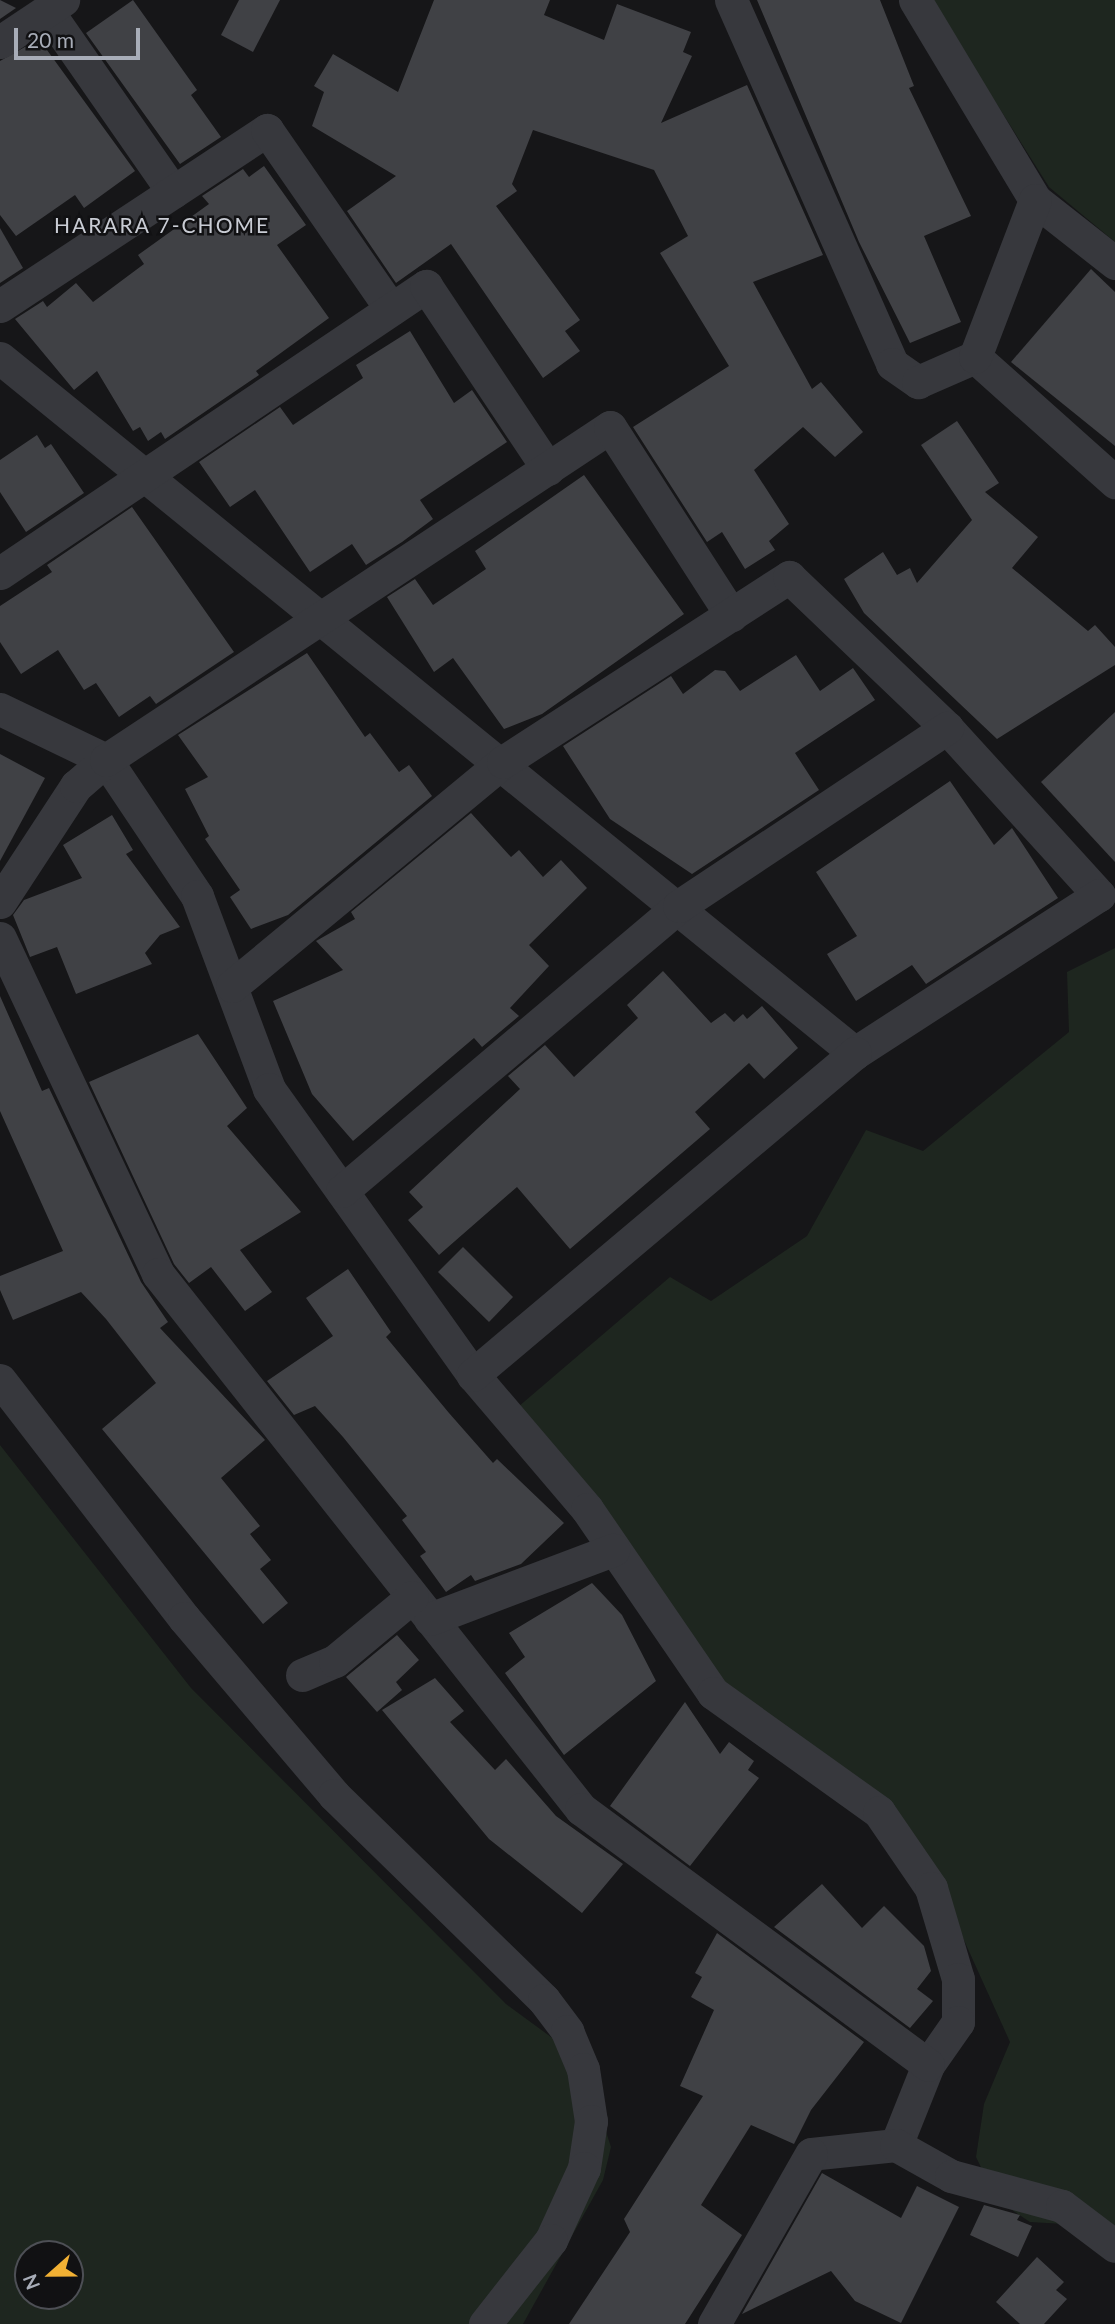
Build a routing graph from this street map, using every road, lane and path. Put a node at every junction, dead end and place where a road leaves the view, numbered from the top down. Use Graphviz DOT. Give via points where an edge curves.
graph roads {
  1 [pos="731,0"];
  2 [pos="915,0"];
  3 [pos="55,6"];
  4 [pos="4,29"];
  5 [pos="173,192"];
  6 [pos="1035,200"];
  7 [pos="1115,263"];
  8 [pos="0,306"];
  9 [pos="391,309"];
  10 [pos="975,357"];
  11 [pos="0,358"];
  12 [pos="548,469"];
  13 [pos="146,476"];
  14 [pos="1115,482"];
  15 [pos="0,573"];
  16 [pos="731,615"];
  17 [pos="322,618"];
  18 [pos="0,709"];
  19 [pos="947,728"];
  20 [pos="106,760"];
  21 [pos="503,762"];
  22 [pos="0,902"];
  23 [pos="679,906"];
  24 [pos="0,938"];
  25 [pos="232,986"];
  26 [pos="855,1053"];
  27 [pos="342,1191"];
  28 [pos="473,1375"];
  29 [pos="0,1380"];
  30 [pos="613,1550"];
  31 [pos="421,1608"];
  32 [pos="302,1675"];
  33 [pos="928,2065"];
  34 [pos="896,2144"];
  35 [pos="1115,2246"];
  36 [pos="485,2324"];
  37 [pos="714,2324"];
  1 -- 10 [label="street" via="892,364 918,382"];
  2 -- 6 [label="street"];
  3 -- 4 [label="street"];
  3 -- 5 [label="street"];
  5 -- 8 [label="street"];
  5 -- 9 [label="street" via="267,130"];
  6 -- 7 [label="street"];
  6 -- 10 [label="street"];
  9 -- 12 [label="street" via="426,286"];
  9 -- 13 [label="street"];
  10 -- 14 [label="street"];
  11 -- 13 [label="street"];
  12 -- 16 [label="street" via="610,427"];
  12 -- 17 [label="street"];
  13 -- 15 [label="street"];
  13 -- 17 [label="street"];
  16 -- 19 [label="street" via="789,577"];
  16 -- 21 [label="street"];
  17 -- 20 [label="street"];
  17 -- 21 [label="street"];
  18 -- 20 [label="street"];
  19 -- 23 [label="street"];
  19 -- 26 [label="street" via="1099,895"];
  20 -- 22 [label="street" via="76,786"];
  20 -- 25 [label="street" via="197,896"];
  21 -- 23 [label="street"];
  21 -- 25 [label="street"];
  23 -- 26 [label="street"];
  23 -- 27 [label="street"];
  24 -- 31 [label="street" via="158,1274"];
  25 -- 27 [label="street" via="269,1089"];
  26 -- 28 [label="street"];
  27 -- 28 [label="street"];
  28 -- 30 [label="street" via="587,1509"];
  29 -- 36 [label="street" via="184,1618 334,1795 544,2000 567,2031 583,2069 591,2121 584,2168 551,2240"];
  30 -- 31 [label="street"];
  30 -- 33 [label="street" via="713,1693 879,1812 931,1888 958,1979 958,2022"];
  31 -- 32 [label="street" via="335,1661"];
  31 -- 33 [label="street" via="581,1809"];
  33 -- 34 [label="street"];
  34 -- 35 [label="street" via="951,2176 1062,2206"];
  34 -- 37 [label="street" via="811,2154"];
}
